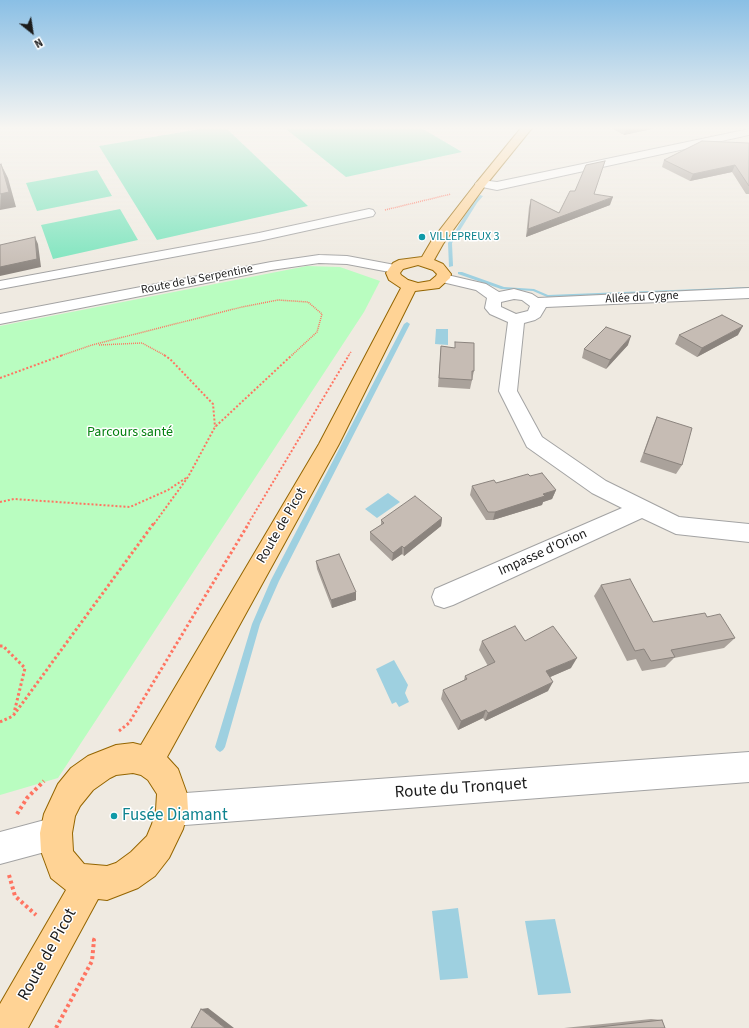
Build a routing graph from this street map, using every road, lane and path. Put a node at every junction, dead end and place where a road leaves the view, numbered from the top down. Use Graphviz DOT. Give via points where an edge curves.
graph roads {
  1 [pos="488,176"];
  2 [pos="543,176"];
  3 [pos="481,184"];
  4 [pos="454,194"];
  5 [pos="369,213"];
  6 [pos="259,236"];
  7 [pos="426,262"];
  8 [pos="270,266"];
  9 [pos="395,269"];
  10 [pos="443,278"];
  11 [pos="0,285"];
  12 [pos="410,286"];
  13 [pos="749,293"];
  14 [pos="43,294"];
  15 [pos="498,298"];
  16 [pos="536,303"];
  17 [pos="0,319"];
  18 [pos="516,319"];
  19 [pos="92,345"];
  20 [pos="352,351"];
  21 [pos="0,378"];
  22 [pos="215,427"];
  23 [pos="188,477"];
  24 [pos="0,502"];
  25 [pos="643,508"];
  26 [pos="749,533"];
  27 [pos="444,597"];
  28 [pos="0,646"];
  29 [pos="13,716"];
  30 [pos="0,722"];
  31 [pos="118,732"];
  32 [pos="148,762"];
  33 [pos="749,767"];
  34 [pos="49,776"];
  35 [pos="172,810"];
  36 [pos="56,833"];
  37 [pos="3,846"];
  38 [pos="89,882"];
  39 [pos="7,1028"];
  1 -- 3 [label="main road"];
  2 -- 3 [label="street" via="496,186"];
  3 -- 7 [label="main road"];
  4 -- 5 [label="path"];
  5 -- 6 [label="street"];
  6 -- 8 [label="street"];
  6 -- 14 [label="street"];
  7 -- 9 [label="main road" via="404,263"];
  7 -- 10 [label="main road" via="442,270"];
  8 -- 9 [label="street, Route de la Serpentine" via="320,259 347,260"];
  8 -- 14 [label="street, Route de la Serpentine"];
  9 -- 12 [label="main road" via="394,277"];
  10 -- 12 [label="main road" via="426,287"];
  10 -- 15 [label="street" via="481,288"];
  11 -- 14 [label="street"];
  12 -- 32 [label="main road, Route de Picot" via="329,444"];
  13 -- 16 [label="street, Allée du Cygne"];
  14 -- 17 [label="street, Route de la Serpentine"];
  15 -- 16 [label="street" via="514,294 527,297"];
  15 -- 18 [label="street" via="493,304 496,311"];
  16 -- 18 [label="street" via="538,307 534,314"];
  18 -- 25 [label="street" via="508,391 534,442 599,487"];
  19 -- 21 [label="path"];
  19 -- 22 [label="path" via="142,343 170,359 213,404"];
  19 -- 22 [label="path" via="278,300 308,302 315,306 322,314 318,332"];
  20 -- 31 [label="path" via="129,723"];
  22 -- 23 [label="path"];
  23 -- 24 [label="path" via="168,490 130,507 14,499"];
  23 -- 29 [label="path"];
  25 -- 26 [label="street" via="676,525"];
  25 -- 27 [label="street, Impasse d'Orion"];
  28 -- 29 [label="path" via="25,668"];
  29 -- 30 [label="path"];
  32 -- 35 [label="main road" via="159,769 167,780 172,794"];
  32 -- 36 [label="main road" via="133,758 116,760 99,767 82,779 69,795 60,814"];
  33 -- 35 [label="street, Route du Tronquet"];
  34 -- 37 [label="path" via="27,798 12,823"];
  35 -- 38 [label="main road" via="167,829 158,847 143,864 126,876 107,883"];
  36 -- 37 [label="street"];
  36 -- 38 [label="main road" via="57,851 63,866 74,877"];
  38 -- 39 [label="main road, Route de Picot"];
}
